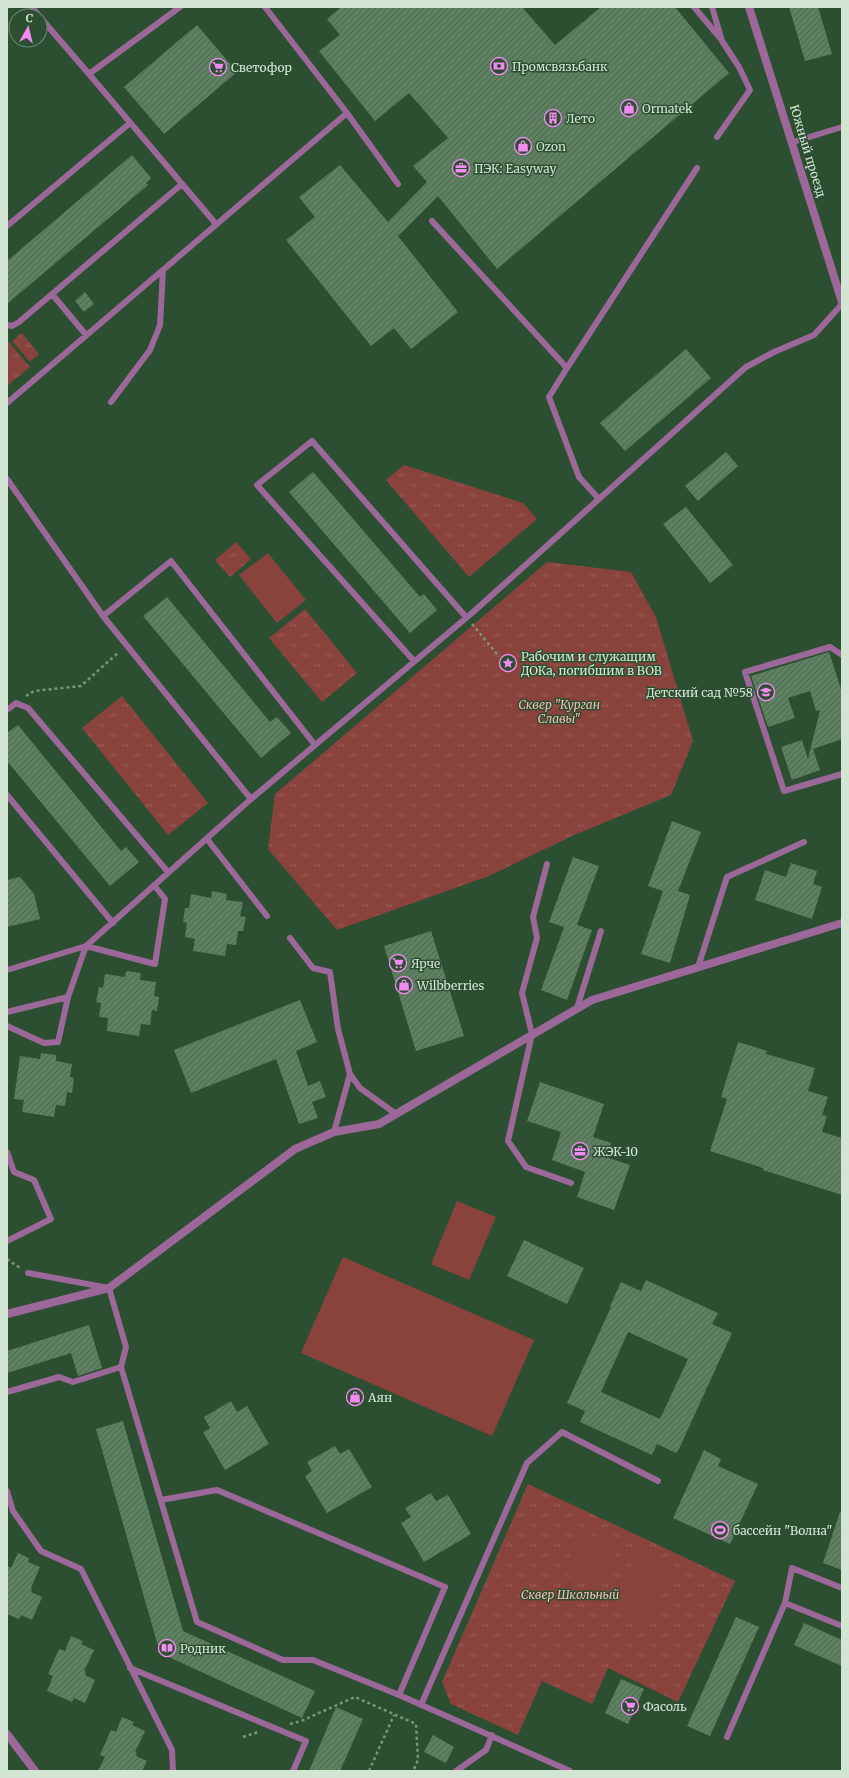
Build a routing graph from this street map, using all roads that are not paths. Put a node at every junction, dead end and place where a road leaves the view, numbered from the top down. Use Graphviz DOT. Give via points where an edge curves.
graph roads {
  1 [pos="180,7"];
  2 [pos="265,7"];
  3 [pos="694,7"];
  4 [pos="712,7"];
  5 [pos="749,7"];
  6 [pos="48,25"];
  7 [pos="722,41"];
  8 [pos="89,74"];
  9 [pos="347,113"];
  10 [pos="130,122"];
  11 [pos="842,127"];
  12 [pos="717,137"];
  13 [pos="793,142"];
  14 [pos="697,168"];
  15 [pos="182,184"];
  16 [pos="398,184"];
  17 [pos="432,221"];
  18 [pos="216,224"];
  19 [pos="7,226"];
  20 [pos="163,270"];
  21 [pos="52,294"];
  22 [pos="842,303"];
  23 [pos="7,325"];
  24 [pos="86,335"];
  25 [pos="567,368"];
  26 [pos="111,402"];
  27 [pos="7,403"];
  28 [pos="7,479"];
  29 [pos="599,499"];
  30 [pos="103,616"];
  31 [pos="466,617"];
  32 [pos="842,655"];
  33 [pos="414,661"];
  34 [pos="7,710"];
  35 [pos="315,745"];
  36 [pos="842,774"];
  37 [pos="7,795"];
  38 [pos="251,799"];
  39 [pos="207,839"];
  40 [pos="804,842"];
  41 [pos="547,864"];
  42 [pos="168,872"];
  43 [pos="154,885"];
  44 [pos="267,916"];
  45 [pos="113,923"];
  46 [pos="842,923"];
  47 [pos="601,931"];
  48 [pos="290,938"];
  49 [pos="86,946"];
  50 [pos="698,967"];
  51 [pos="7,970"];
  52 [pos="68,997"];
  53 [pos="577,1008"];
  54 [pos="7,1012"];
  55 [pos="7,1026"];
  56 [pos="532,1034"];
  57 [pos="350,1074"];
  58 [pos="396,1114"];
  59 [pos="334,1132"];
  60 [pos="7,1152"];
  61 [pos="571,1183"];
  62 [pos="7,1242"];
  63 [pos="28,1273"];
  64 [pos="109,1288"];
  65 [pos="7,1314"];
  66 [pos="121,1366"];
  67 [pos="7,1392"];
  68 [pos="658,1481"];
  69 [pos="7,1491"];
  70 [pos="161,1500"];
  71 [pos="10,1512"];
  72 [pos="842,1588"];
  73 [pos="785,1603"];
  74 [pos="842,1626"];
  75 [pos="130,1668"];
  76 [pos="399,1695"];
  77 [pos="421,1705"];
  78 [pos="7,1734"];
  79 [pos="492,1735"];
  80 [pos="728,1737"];
  81 [pos="35,1771"];
  82 [pos="173,1771"];
  83 [pos="293,1771"];
  84 [pos="456,1771"];
  85 [pos="570,1771"];
  1 -- 8 [label="lane"];
  2 -- 9 [label="lane"];
  3 -- 7 [label="lane"];
  4 -- 7 [label="lane"];
  5 -- 13 [label="street, Южный проезд"];
  6 -- 8 [label="lane"];
  7 -- 12 [label="lane" via="750,90"];
  8 -- 10 [label="lane"];
  9 -- 16 [label="lane"];
  9 -- 18 [label="lane"];
  10 -- 15 [label="lane"];
  10 -- 19 [label="lane"];
  11 -- 13 [label="lane"];
  13 -- 22 [label="street, Южный проезд"];
  14 -- 25 [label="lane"];
  15 -- 18 [label="lane"];
  15 -- 21 [label="lane"];
  17 -- 25 [label="lane"];
  18 -- 20 [label="lane"];
  20 -- 24 [label="lane"];
  20 -- 26 [label="lane" via="160,325 150,350"];
  21 -- 23 [label="lane" via="19,322 12,326"];
  21 -- 24 [label="lane"];
  22 -- 29 [label="lane" via="814,335 746,367"];
  24 -- 27 [label="lane"];
  25 -- 29 [label="lane" via="550,397 579,477"];
  28 -- 30 [label="lane"];
  29 -- 31 [label="lane"];
  30 -- 35 [label="lane" via="171,561"];
  30 -- 38 [label="lane"];
  31 -- 33 [label="lane"];
  31 -- 33 [label="lane" via="312,441 257,485"];
  32 -- 36 [label="lane" via="830,647 745,672 784,790"];
  33 -- 35 [label="lane"];
  34 -- 42 [label="lane" via="16,703 28,708"];
  35 -- 38 [label="lane"];
  37 -- 45 [label="lane"];
  38 -- 39 [label="lane"];
  39 -- 42 [label="lane"];
  39 -- 44 [label="lane"];
  40 -- 50 [label="lane" via="727,877"];
  41 -- 56 [label="lane" via="533,917 537,938 522,993"];
  42 -- 43 [label="lane"];
  43 -- 45 [label="lane"];
  43 -- 49 [label="lane" via="165,899 154,964"];
  45 -- 49 [label="lane"];
  46 -- 50 [label="street"];
  47 -- 53 [label="lane"];
  48 -- 57 [label="lane" via="313,968 330,972 338,1029"];
  49 -- 51 [label="lane"];
  49 -- 52 [label="lane"];
  50 -- 53 [label="street" via="592,1000"];
  52 -- 54 [label="lane"];
  52 -- 55 [label="lane" via="58,1042 44,1043"];
  53 -- 56 [label="street"];
  56 -- 58 [label="street"];
  56 -- 61 [label="lane" via="508,1141 526,1167"];
  57 -- 58 [label="lane" via="360,1088"];
  57 -- 59 [label="lane"];
  58 -- 59 [label="street" via="379,1124"];
  59 -- 64 [label="street" via="295,1149"];
  60 -- 62 [label="lane" via="14,1172 34,1180 51,1219"];
  63 -- 64 [label="lane"];
  64 -- 65 [label="street"];
  64 -- 66 [label="lane" via="126,1347"];
  66 -- 67 [label="lane" via="73,1382 59,1378"];
  66 -- 70 [label="lane"];
  68 -- 77 [label="lane" via="562,1432 527,1463"];
  69 -- 71 [label="lane"];
  70 -- 76 [label="lane" via="197,1622 283,1660 313,1660"];
  70 -- 76 [label="lane" via="217,1490 445,1587"];
  71 -- 75 [label="lane" via="41,1551 81,1569"];
  72 -- 73 [label="lane" via="792,1568"];
  73 -- 74 [label="lane"];
  73 -- 80 [label="lane"];
  75 -- 82 [label="lane" via="172,1750"];
  75 -- 83 [label="lane" via="306,1741"];
  76 -- 77 [label="lane"];
  77 -- 79 [label="lane"];
  78 -- 81 [label="street"];
  79 -- 84 [label="lane" via="486,1750"];
  79 -- 85 [label="lane"];
}
